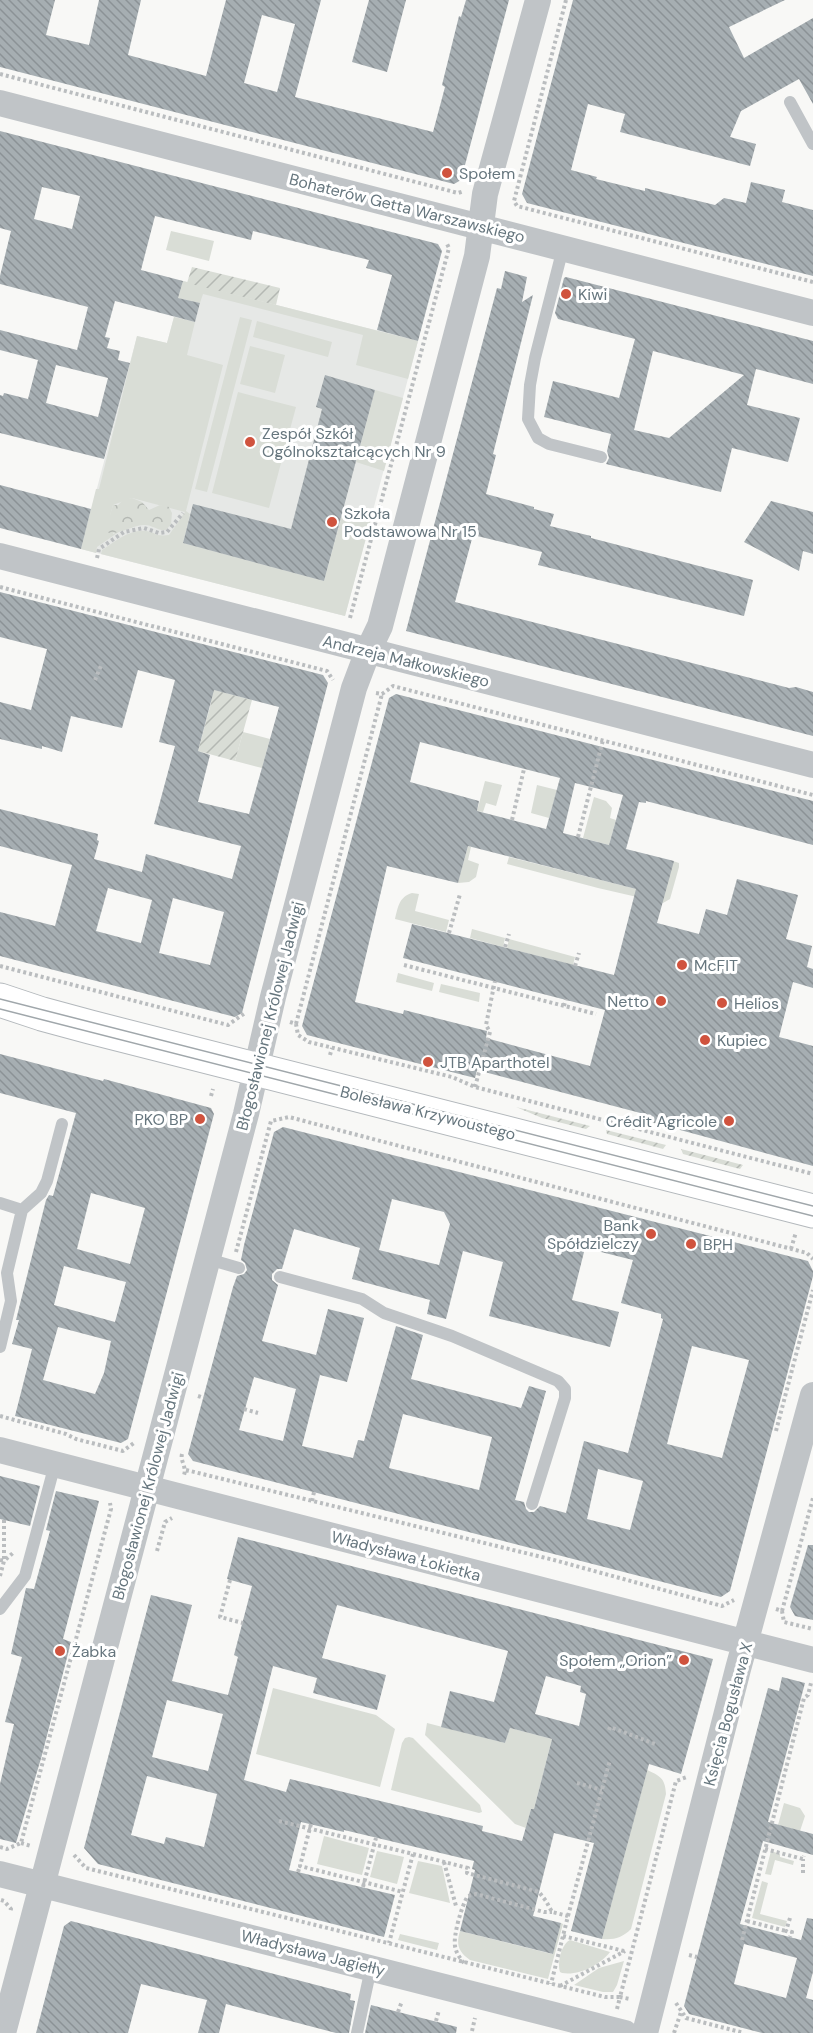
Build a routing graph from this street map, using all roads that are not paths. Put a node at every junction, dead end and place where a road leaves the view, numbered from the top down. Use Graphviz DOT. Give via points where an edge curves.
graph roads {
  1 [pos="538,0"];
  2 [pos="790,102"];
  3 [pos="0,103"];
  4 [pos="813,144"];
  5 [pos="480,227"];
  6 [pos="563,248"];
  7 [pos="813,313"];
  8 [pos="601,457"];
  9 [pos="0,556"];
  10 [pos="368,651"];
  11 [pos="813,765"];
  12 [pos="0,1000"];
  13 [pos="0,1010"];
  14 [pos="42,1014"];
  15 [pos="256,1069"];
  16 [pos="62,1124"];
  17 [pos="0,1203"];
  18 [pos="22,1210"];
  19 [pos="813,1211"];
  20 [pos="208,1260"];
  21 [pos="236,1267"];
  22 [pos="280,1277"];
  23 [pos="0,1347"];
  24 [pos="813,1395"];
  25 [pos="0,1450"];
  26 [pos="55,1464"];
  27 [pos="148,1488"];
  28 [pos="531,1504"];
  29 [pos="0,1609"];
  30 [pos="746,1644"];
  31 [pos="812,1670"];
  32 [pos="0,1874"];
  33 [pos="42,1885"];
  34 [pos="369,1980"];
  35 [pos="3,2033"];
  36 [pos="357,2033"];
  37 [pos="625,2033"];
  38 [pos="645,2033"];
  1 -- 5 [label="street, Błogosławionej Królowej Jadwigi" via="485,194"];
  2 -- 4 [label="lane"];
  3 -- 5 [label="street, Bohaterów Getta Warszawskiego"];
  5 -- 6 [label="street, Bohaterów Getta Warszawskiego"];
  5 -- 10 [label="street, Błogosławionej Królowej Jadwigi" via="477,256 380,626"];
  6 -- 7 [label="street, Bohaterów Getta Warszawskiego"];
  6 -- 8 [label="lane" via="535,358 528,419 538,438 549,444"];
  9 -- 10 [label="street, Andrzeja Małkowskiego"];
  10 -- 11 [label="street, Andrzeja Małkowskiego"];
  10 -- 15 [label="street, Błogosławionej Królowej Jadwigi" via="354,688"];
  12 -- 14 [label="street, Bolesława Krzywoustego"];
  13 -- 14 [label="street, Bolesława Krzywoustego"];
  14 -- 15 [label="street, Bolesława Krzywoustego"];
  15 -- 19 [label="street, Bolesława Krzywoustego"];
  15 -- 20 [label="street, Błogosławionej Królowej Jadwigi"];
  16 -- 18 [label="lane" via="47,1181 41,1193"];
  17 -- 18 [label="lane"];
  18 -- 23 [label="lane" via="7,1273 11,1300"];
  20 -- 21 [label="lane"];
  20 -- 27 [label="street, Błogosławionej Królowej Jadwigi" via="169,1453"];
  22 -- 28 [label="lane" via="362,1299 384,1313 462,1340 558,1381 565,1389 565,1398"];
  24 -- 30 [label="street, Księcia Bogusława X"];
  25 -- 26 [label="street, Władysława Łokietka"];
  26 -- 27 [label="street, Władysława Łokietka"];
  26 -- 29 [label="lane" via="25,1576"];
  27 -- 30 [label="street, Władysława Łokietka"];
  27 -- 33 [label="street, Błogosławionej Królowej Jadwigi"];
  30 -- 31 [label="street, Władysława Łokietka" via="778,1652"];
  30 -- 38 [label="street, Księcia Bogusława X"];
  32 -- 33 [label="street, Władysława Jagiełły"];
  33 -- 34 [label="street, Władysława Jagiełły"];
  33 -- 35 [label="street, Błogosławionej Królowej Jadwigi"];
  34 -- 36 [label="lane"];
  34 -- 37 [label="street, Władysława Jagiełły"];
}
